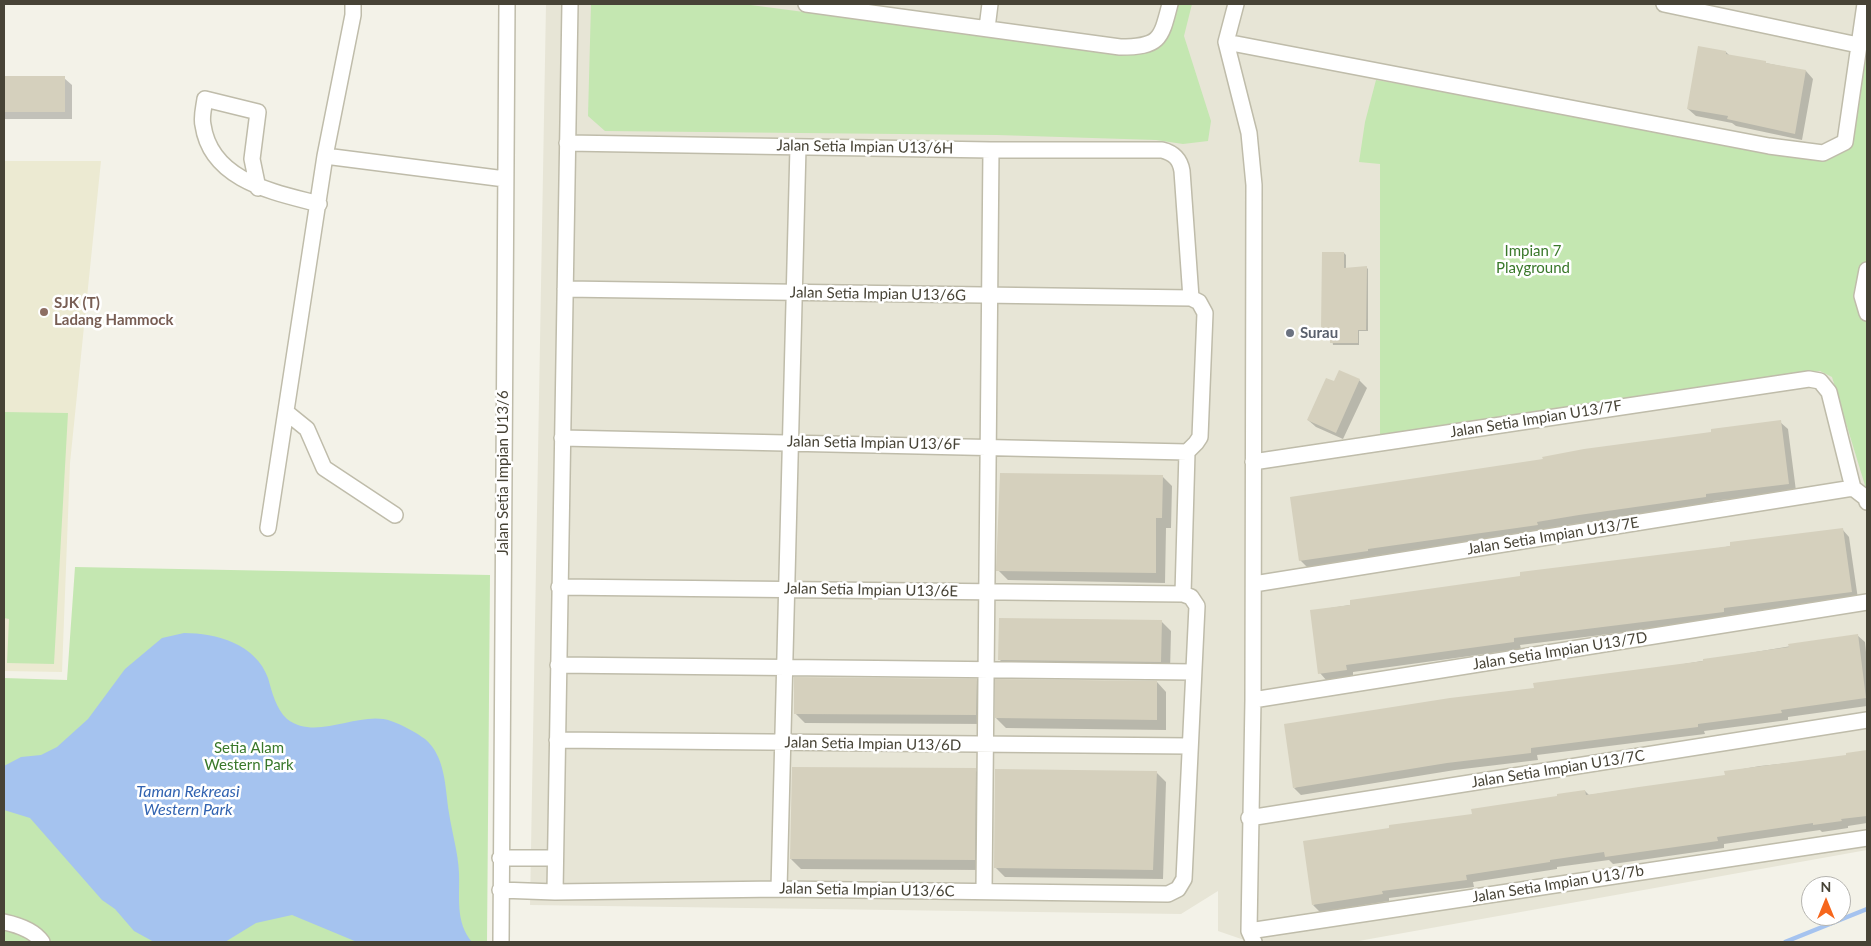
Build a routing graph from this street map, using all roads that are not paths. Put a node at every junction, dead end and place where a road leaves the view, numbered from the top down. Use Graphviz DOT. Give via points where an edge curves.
graph roads {
  1 [pos="353,4"];
  2 [pos="507,4"];
  3 [pos="570,4"];
  4 [pos="806,4"];
  5 [pos="990,4"];
  6 [pos="1170,4"];
  7 [pos="1236,4"];
  8 [pos="1664,4"];
  9 [pos="1865,4"];
  10 [pos="987,28"];
  11 [pos="1226,42"];
  12 [pos="1858,46"];
  13 [pos="567,143"];
  14 [pos="798,146"];
  15 [pos="991,150"];
  16 [pos="325,156"];
  17 [pos="505,179"];
  18 [pos="258,188"];
  19 [pos="319,204"];
  20 [pos="1867,270"];
  21 [pos="564,289"];
  22 [pos="794,292"];
  23 [pos="989,296"];
  24 [pos="1191,298"];
  25 [pos="1867,313"];
  26 [pos="286,412"];
  27 [pos="562,438"];
  28 [pos="791,442"];
  29 [pos="988,446"];
  30 [pos="1187,452"];
  31 [pos="1252,462"];
  32 [pos="1853,488"];
  33 [pos="1867,502"];
  34 [pos="396,515"];
  35 [pos="268,528"];
  36 [pos="1254,584"];
  37 [pos="559,587"];
  38 [pos="787,589"];
  39 [pos="986,592"];
  40 [pos="1183,594"];
  41 [pos="1867,602"];
  42 [pos="558,665"];
  43 [pos="785,668"];
  44 [pos="986,670"];
  45 [pos="1193,672"];
  46 [pos="1253,700"];
  47 [pos="1867,720"];
  48 [pos="557,740"];
  49 [pos="783,743"];
  50 [pos="985,745"];
  51 [pos="1188,746"];
  52 [pos="1249,818"];
  53 [pos="1867,838"];
  54 [pos="500,858"];
  55 [pos="555,858"];
  56 [pos="779,889"];
  57 [pos="500,890"];
  58 [pos="984,891"];
  59 [pos="555,892"];
  60 [pos="4,922"];
  61 [pos="1248,938"];
  62 [pos="42,942"];
  63 [pos="501,942"];
  1 -- 16 [label="street" via="354,15"];
  2 -- 17 [label="street, Jalan Setia Impian U13/6"];
  3 -- 13 [label="street"];
  4 -- 10 [label="street"];
  5 -- 10 [label="street"];
  6 -- 10 [label="street" via="1162,34 1155,41 1132,47"];
  7 -- 11 [label="street"];
  8 -- 12 [label="street"];
  9 -- 12 [label="street"];
  11 -- 12 [label="street" via="1769,146 1823,153 1845,142"];
  11 -- 31 [label="street" via="1249,134 1254,185"];
  13 -- 14 [label="street, Jalan Setia Impian U13/6H"];
  13 -- 21 [label="street"];
  14 -- 15 [label="street, Jalan Setia Impian U13/6H"];
  14 -- 22 [label="street"];
  15 -- 23 [label="street"];
  15 -- 24 [label="street, Jalan Setia Impian U13/6H" via="1162,150 1176,156 1181,163"];
  16 -- 17 [label="street"];
  16 -- 19 [label="street"];
  17 -- 54 [label="street, Jalan Setia Impian U13/6"];
  18 -- 18 [label="street" via="218,162 202,125 205,99 258,112 252,159"];
  18 -- 19 [label="street"];
  19 -- 26 [label="street"];
  20 -- 25 [label="street" via="1862,296"];
  21 -- 22 [label="street, Jalan Setia Impian U13/6G"];
  21 -- 27 [label="street"];
  22 -- 23 [label="street, Jalan Setia Impian U13/6G"];
  22 -- 28 [label="street"];
  23 -- 24 [label="street, Jalan Setia Impian U13/6G"];
  23 -- 29 [label="street"];
  24 -- 30 [label="street" via="1199,302 1205,313 1200,437"];
  26 -- 34 [label="street" via="306,429 324,468"];
  26 -- 35 [label="street"];
  27 -- 28 [label="street, Jalan Setia Impian U13/6F"];
  27 -- 37 [label="street"];
  28 -- 29 [label="street, Jalan Setia Impian U13/6F"];
  28 -- 38 [label="street"];
  29 -- 30 [label="street, Jalan Setia Impian U13/6F"];
  29 -- 39 [label="street"];
  30 -- 40 [label="street"];
  31 -- 32 [label="street, Jalan Setia Impian U13/7F" via="1809,379 1820,381 1829,392"];
  31 -- 36 [label="street"];
  32 -- 33 [label="street"];
  32 -- 36 [label="street, Jalan Setia Impian U13/7E"];
  36 -- 46 [label="street"];
  37 -- 38 [label="street, Jalan Setia Impian U13/6E"];
  37 -- 42 [label="street"];
  38 -- 39 [label="street, Jalan Setia Impian U13/6E"];
  38 -- 43 [label="street"];
  39 -- 40 [label="street, Jalan Setia Impian U13/6E"];
  39 -- 44 [label="street"];
  40 -- 45 [label="street" via="1191,596 1197,606"];
  41 -- 46 [label="street, Jalan Setia Impian U13/7D"];
  42 -- 43 [label="street"];
  42 -- 48 [label="street"];
  43 -- 44 [label="street"];
  43 -- 49 [label="street"];
  44 -- 45 [label="street"];
  44 -- 50 [label="street"];
  45 -- 51 [label="street"];
  46 -- 52 [label="street"];
  47 -- 52 [label="street, Jalan Setia Impian U13/7C"];
  48 -- 49 [label="street, Jalan Setia Impian U13/6D"];
  48 -- 55 [label="street"];
  49 -- 50 [label="street, Jalan Setia Impian U13/6D"];
  49 -- 56 [label="street"];
  50 -- 51 [label="street, Jalan Setia Impian U13/6D"];
  50 -- 58 [label="street"];
  51 -- 58 [label="street, Jalan Setia Impian U13/6C" via="1184,879 1178,889 1168,894"];
  52 -- 61 [label="street"];
  53 -- 61 [label="street, Jalan Setia Impian U13/7b"];
  54 -- 55 [label="street"];
  54 -- 57 [label="street, Jalan Setia Impian U13/6"];
  55 -- 59 [label="street"];
  56 -- 58 [label="street, Jalan Setia Impian U13/6C"];
  56 -- 59 [label="street, Jalan Setia Impian U13/6C"];
  57 -- 59 [label="street, Jalan Setia Impian U13/6C"];
  57 -- 63 [label="street, Jalan Setia Impian U13/6"];
  60 -- 62 [label="street" via="31,931"];
}
